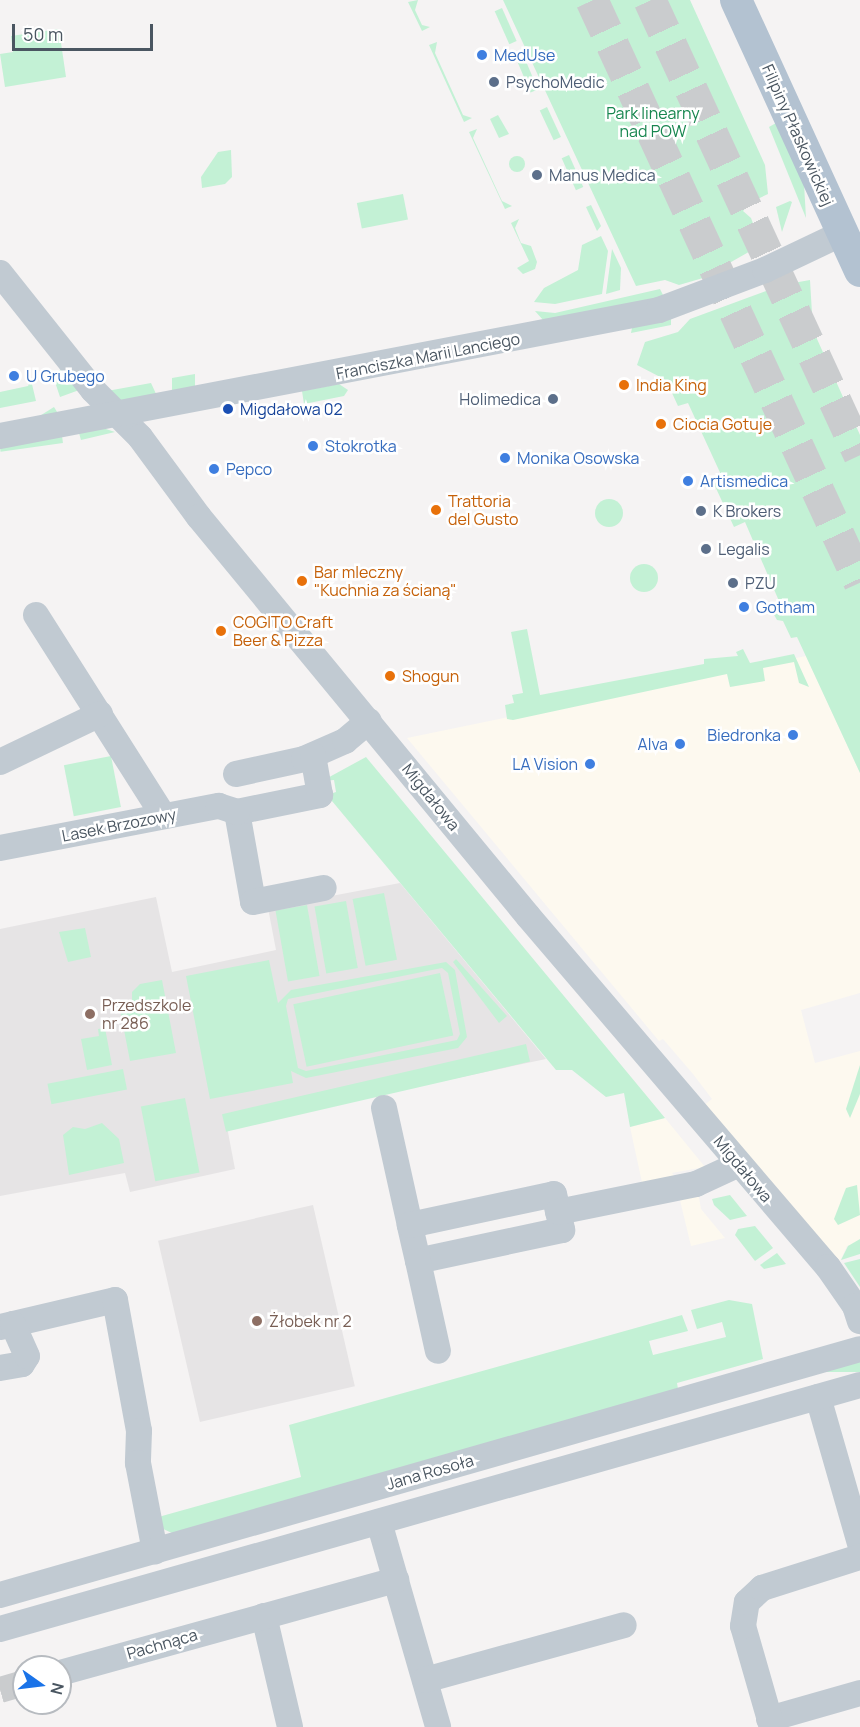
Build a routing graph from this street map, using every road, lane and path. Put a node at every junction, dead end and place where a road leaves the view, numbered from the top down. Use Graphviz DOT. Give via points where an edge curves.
graph roads {
  1 [pos="736,0"];
  2 [pos="843,233"];
  3 [pos="860,271"];
  4 [pos="0,273"];
  5 [pos="120,414"];
  6 [pos="0,436"];
  7 [pos="36,615"];
  8 [pos="100,714"];
  9 [pos="369,721"];
  10 [pos="313,756"];
  11 [pos="0,762"];
  12 [pos="236,774"];
  13 [pos="237,812"];
  14 [pos="163,815"];
  15 [pos="0,848"];
  16 [pos="324,888"];
  17 [pos="384,1108"];
  18 [pos="739,1164"];
  19 [pos="558,1212"];
  20 [pos="410,1225"];
  21 [pos="418,1261"];
  22 [pos="860,1321"];
  23 [pos="7,1325"];
  24 [pos="860,1349"];
  25 [pos="438,1351"];
  26 [pos="0,1368"];
  27 [pos="860,1385"];
  28 [pos="818,1397"];
  29 [pos="379,1522"];
  30 [pos="860,1543"];
  31 [pos="154,1551"];
  32 [pos="860,1557"];
  33 [pos="396,1580"];
  34 [pos="0,1595"];
  35 [pos="264,1616"];
  36 [pos="624,1625"];
  37 [pos="0,1629"];
  38 [pos="72,1670"];
  39 [pos="425,1680"];
  40 [pos="860,1693"];
  41 [pos="771,1723"];
  42 [pos="290,1727"];
  43 [pos="438,1727"];
  1 -- 2 [label="main road, Filipiny Płaskowickiej"];
  2 -- 3 [label="main road, Filipiny Płaskowickiej"];
  2 -- 5 [label="street, Franciszka Marii Lanciego" via="765,270 659,310"];
  4 -- 5 [label="street, Migdałowa" via="93,390"];
  5 -- 6 [label="street, Franciszka Marii Lanciego"];
  5 -- 9 [label="street, Migdałowa"];
  7 -- 8 [label="street"];
  8 -- 11 [label="street"];
  8 -- 14 [label="street"];
  9 -- 10 [label="street" via="345,741"];
  9 -- 18 [label="street, Migdałowa"];
  10 -- 12 [label="street"];
  10 -- 13 [label="street, Lasek Brzozowy" via="320,795"];
  13 -- 14 [label="street, Lasek Brzozowy" via="219,806"];
  13 -- 16 [label="street" via="253,902"];
  14 -- 15 [label="street, Lasek Brzozowy"];
  17 -- 20 [label="street"];
  18 -- 19 [label="street" via="696,1184"];
  18 -- 22 [label="street, Migdałowa" via="828,1267 855,1306"];
  19 -- 20 [label="street" via="554,1194"];
  19 -- 21 [label="street" via="562,1230"];
  20 -- 21 [label="street"];
  21 -- 25 [label="street"];
  23 -- 26 [label="street" via="27,1356 22,1364"];
  23 -- 31 [label="street" via="115,1300 139,1431 138,1463"];
  24 -- 31 [label="street, Jana Rosoła"];
  27 -- 28 [label="street, Jana Rosoła"];
  28 -- 29 [label="street, Jana Rosoła"];
  28 -- 30 [label="street"];
  29 -- 33 [label="street"];
  29 -- 37 [label="street, Jana Rosoła"];
  31 -- 34 [label="street, Jana Rosoła"];
  32 -- 41 [label="street" via="762,1588 747,1602 743,1626"];
  33 -- 35 [label="street, Pachnąca"];
  33 -- 39 [label="street"];
  35 -- 38 [label="street, Pachnąca"];
  35 -- 42 [label="street"];
  36 -- 39 [label="street"];
  39 -- 43 [label="street"];
  40 -- 41 [label="street"];
}
